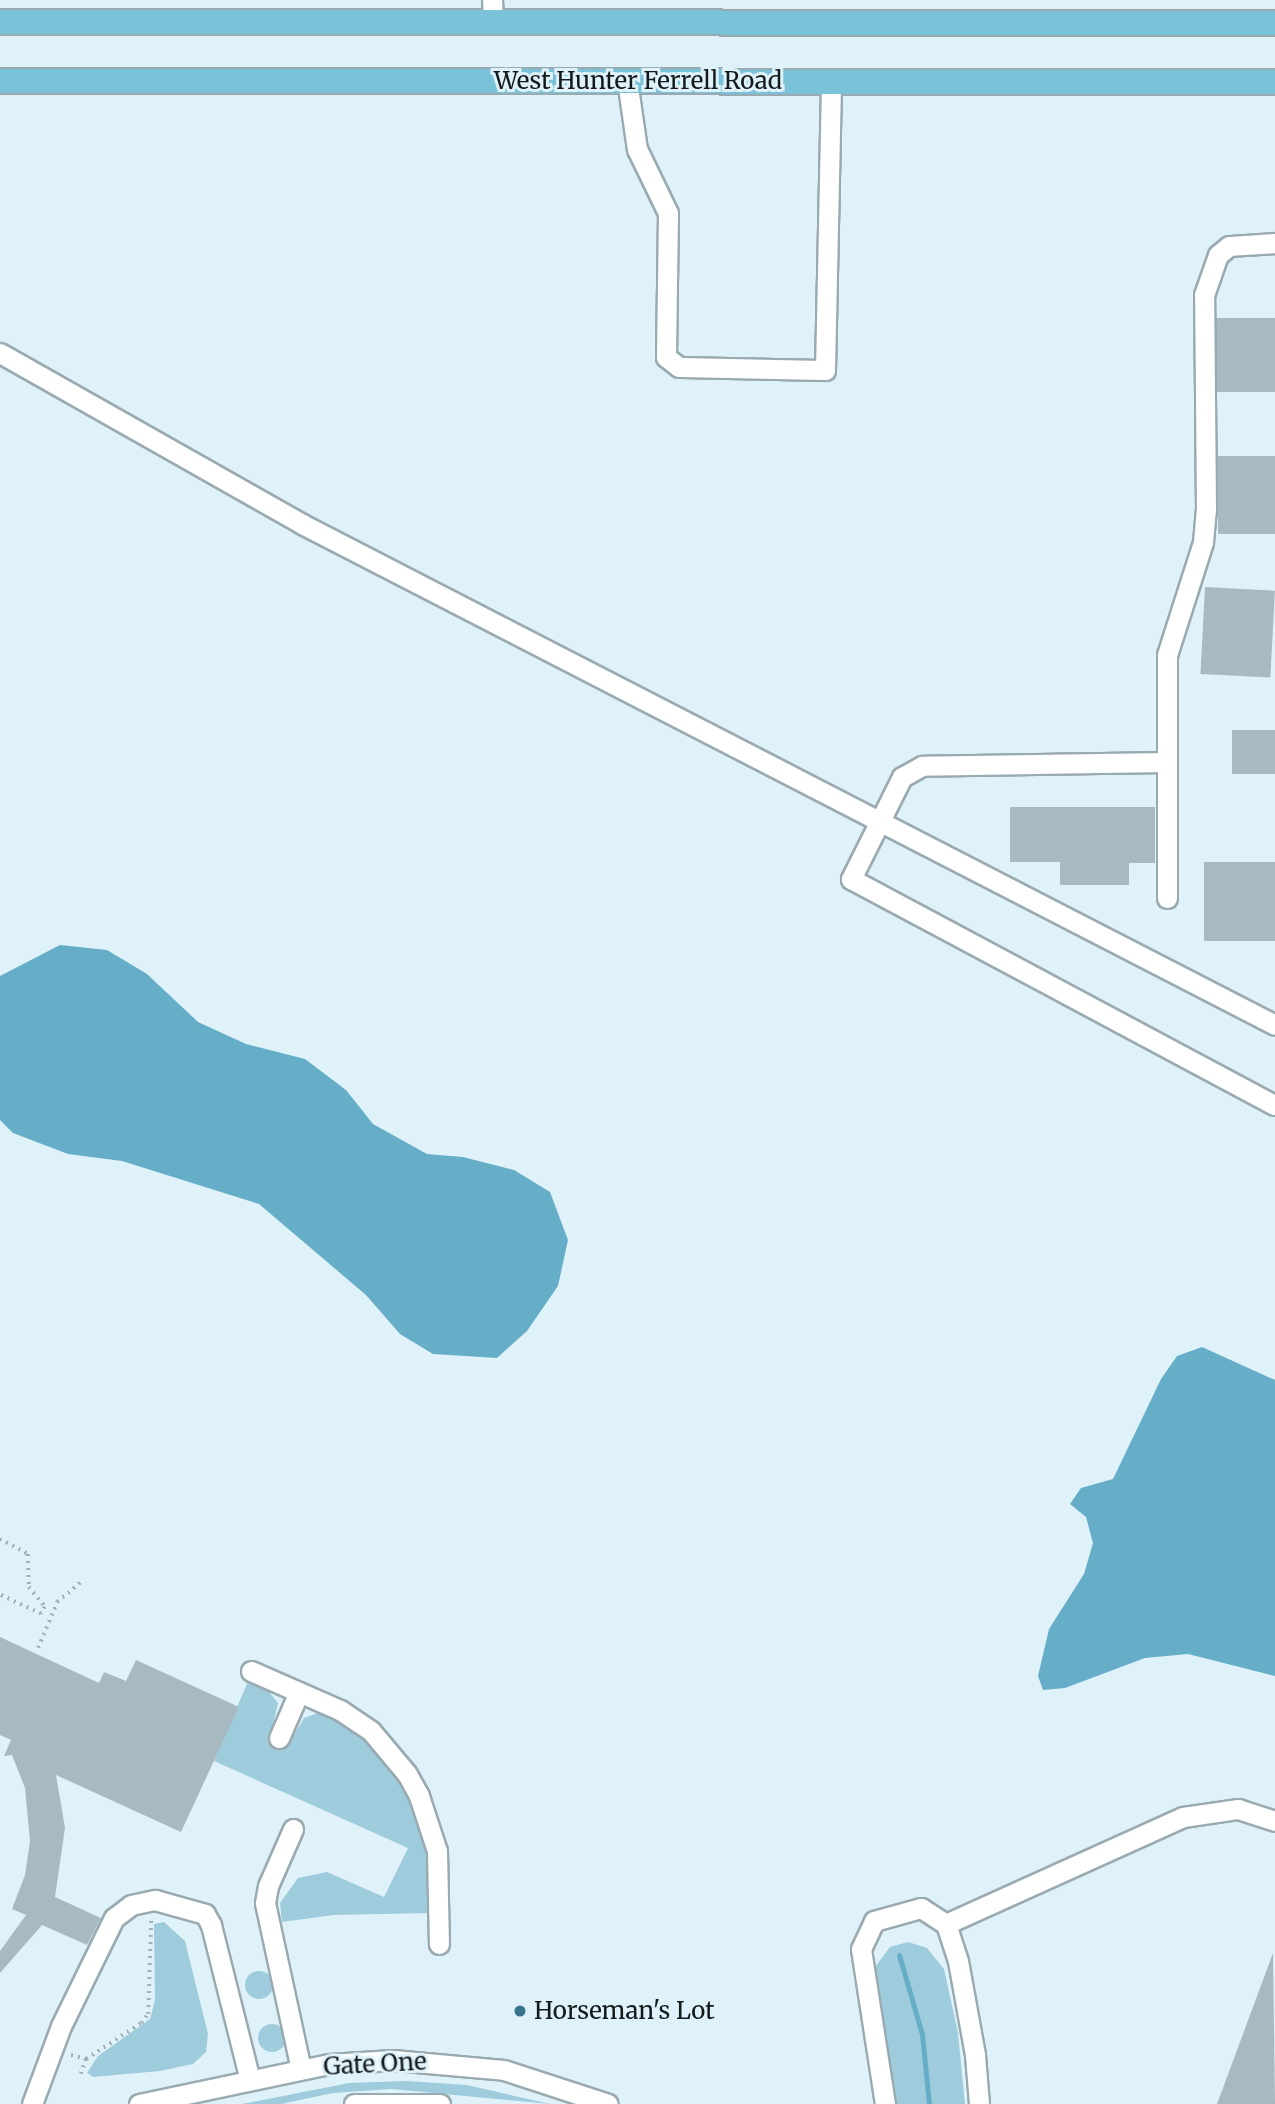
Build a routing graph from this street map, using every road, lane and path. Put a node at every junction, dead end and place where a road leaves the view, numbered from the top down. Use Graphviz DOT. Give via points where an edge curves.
graph roads {
  1 [pos="492,10"];
  2 [pos="0,22"];
  3 [pos="1275,23"];
  4 [pos="627,80"];
  5 [pos="0,81"];
  6 [pos="831,82"];
  7 [pos="1275,82"];
  8 [pos="1275,243"];
  9 [pos="0,353"];
  10 [pos="1166,762"];
  11 [pos="878,819"];
  12 [pos="1167,898"];
  13 [pos="1275,1025"];
  14 [pos="1275,1105"];
  15 [pos="0,1539"];
  16 [pos="82,1581"];
  17 [pos="0,1595"];
  18 [pos="38,1648"];
  19 [pos="251,1671"];
  20 [pos="299,1692"];
  21 [pos="279,1738"];
  22 [pos="1275,1821"];
  23 [pos="293,1829"];
  24 [pos="151,1916"];
  25 [pos="946,1924"];
  26 [pos="439,1944"];
  27 [pos="69,2055"];
  28 [pos="86,2059"];
  29 [pos="301,2069"];
  30 [pos="81,2074"];
  31 [pos="250,2080"];
  32 [pos="32,2104"];
  33 [pos="139,2104"];
  34 [pos="354,2104"];
  35 [pos="440,2104"];
  36 [pos="608,2104"];
  37 [pos="885,2104"];
  38 [pos="979,2104"];
  1 -- 2 [label="main road"];
  1 -- 3 [label="main road"];
  4 -- 5 [label="main road, West Hunter Ferrell Road"];
  4 -- 6 [label="main road, West Hunter Ferrell Road"];
  4 -- 6 [label="street" via="637,149 668,213 666,356 679,367 825,370"];
  6 -- 7 [label="main road, West Hunter Ferrell Road"];
  8 -- 10 [label="street" via="1229,246 1218,255 1204,295 1206,510 1203,542 1167,655"];
  9 -- 11 [label="street" via="302,524"];
  10 -- 11 [label="street" via="922,766 902,777"];
  10 -- 12 [label="street"];
  11 -- 13 [label="street"];
  11 -- 14 [label="street" via="851,879"];
  15 -- 17 [label="path" via="28,1554 29,1587 45,1607 41,1614"];
  16 -- 18 [label="path" via="57,1602"];
  19 -- 20 [label="street"];
  20 -- 21 [label="street"];
  20 -- 26 [label="street" via="340,1710 370,1731 389,1750 419,1796 437,1851"];
  22 -- 25 [label="street" via="1238,1809 1183,1817"];
  23 -- 29 [label="street" via="265,1903"];
  24 -- 28 [label="path" via="148,2014"];
  25 -- 37 [label="street" via="922,1908 896,1912 874,1921 864,1937 861,1964"];
  25 -- 38 [label="street" via="968,2007"];
  27 -- 28 [label="path"];
  28 -- 30 [label="path"];
  29 -- 31 [label="street, Gate One"];
  29 -- 36 [label="street, Gate One" via="382,2060 471,2064 556,2083"];
  31 -- 32 [label="street" via="211,1925 205,1914 155,1900 131,1905 114,1918 61,2026"];
  31 -- 33 [label="street, Gate One"];
  34 -- 35 [label="street"];
}
